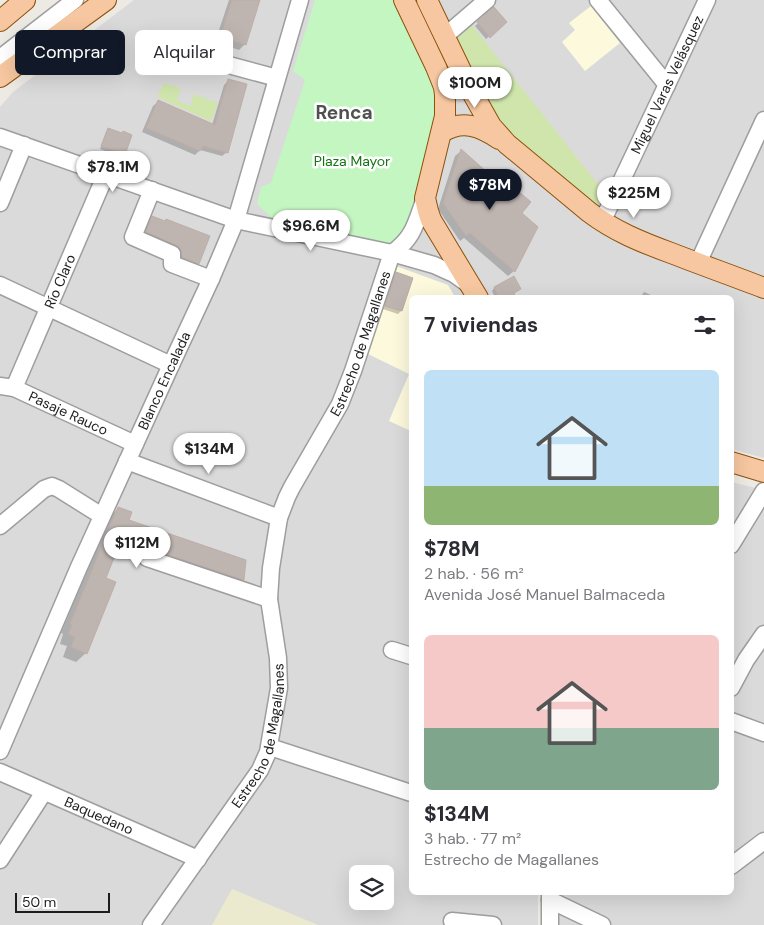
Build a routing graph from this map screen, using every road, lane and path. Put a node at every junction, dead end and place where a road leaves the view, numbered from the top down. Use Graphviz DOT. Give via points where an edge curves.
graph roads {
  1 [pos="25,0"];
  2 [pos="60,0"];
  3 [pos="74,0"];
  4 [pos="106,0"];
  5 [pos="300,0"];
  6 [pos="404,0"];
  7 [pos="427,0"];
  8 [pos="487,0"];
  9 [pos="598,0"];
  10 [pos="707,0"];
  11 [pos="0,21"];
  12 [pos="445,36"];
  13 [pos="0,47"];
  14 [pos="0,58"];
  15 [pos="233,66"];
  16 [pos="0,77"];
  17 [pos="278,78"];
  18 [pos="667,85"];
  19 [pos="764,120"];
  20 [pos="441,133"];
  21 [pos="0,136"];
  22 [pos="507,144"];
  23 [pos="24,145"];
  24 [pos="758,150"];
  25 [pos="106,174"];
  26 [pos="152,190"];
  27 [pos="425,198"];
  28 [pos="0,203"];
  29 [pos="236,220"];
  30 [pos="602,222"];
  31 [pos="392,253"];
  32 [pos="698,264"];
  33 [pos="211,279"];
  34 [pos="0,285"];
  35 [pos="764,288"];
  36 [pos="476,293"];
  37 [pos="49,308"];
  38 [pos="170,365"];
  39 [pos="7,387"];
  40 [pos="135,444"];
  41 [pos="127,461"];
  42 [pos="734,463"];
  43 [pos="764,472"];
  44 [pos="764,491"];
  45 [pos="102,516"];
  46 [pos="279,518"];
  47 [pos="0,526"];
  48 [pos="734,540"];
  49 [pos="147,558"];
  50 [pos="270,599"];
  51 [pos="762,640"];
  52 [pos="392,650"];
  53 [pos="409,655"];
  54 [pos="734,682"];
  55 [pos="734,722"];
  56 [pos="764,733"];
  57 [pos="270,747"];
  58 [pos="0,751"];
  59 [pos="0,772"];
  60 [pos="44,792"];
  61 [pos="409,792"];
  62 [pos="764,841"];
  63 [pos="198,858"];
  64 [pos="0,860"];
  65 [pos="734,864"];
  66 [pos="550,896"];
  67 [pos="452,921"];
  68 [pos="151,925"];
  69 [pos="494,925"];
  70 [pos="550,925"];
  71 [pos="602,925"];
  1 -- 11 [label="main road"];
  2 -- 13 [label="street"];
  3 -- 14 [label="street"];
  4 -- 16 [label="main road"];
  5 -- 17 [label="street, Blanco Encalada"];
  6 -- 20 [label="main road" via="444,87 446,104"];
  7 -- 12 [label="main road"];
  8 -- 12 [label="street"];
  9 -- 18 [label="street"];
  10 -- 18 [label="street, Miguel Varas Velásquez"];
  12 -- 22 [label="main road" via="482,111"];
  15 -- 17 [label="street"];
  17 -- 29 [label="street, Blanco Encalada"];
  18 -- 30 [label="street, Miguel Varas Velásquez"];
  19 -- 24 [label="street"];
  20 -- 22 [label="main road" via="452,127 472,126"];
  20 -- 27 [label="main road"];
  21 -- 23 [label="street"];
  22 -- 30 [label="main road"];
  23 -- 25 [label="street"];
  23 -- 28 [label="street"];
  24 -- 32 [label="street"];
  25 -- 26 [label="street"];
  25 -- 37 [label="street, Río Claro"];
  26 -- 29 [label="street"];
  26 -- 33 [label="street" via="133,237 172,254 172,264"];
  27 -- 31 [label="street, Estrecho de Magallanes" via="410,238"];
  27 -- 36 [label="main road" via="431,220"];
  29 -- 31 [label="street"];
  29 -- 33 [label="street, Blanco Encalada"];
  30 -- 32 [label="main road"];
  31 -- 36 [label="street" via="444,269"];
  31 -- 46 [label="street, Estrecho de Magallanes" via="340,404 290,492"];
  32 -- 35 [label="main road"];
  33 -- 38 [label="street, Blanco Encalada"];
  34 -- 37 [label="street"];
  37 -- 38 [label="street"];
  37 -- 39 [label="street, Río Claro"];
  38 -- 40 [label="street, Blanco Encalada"];
  39 -- 40 [label="street, Pasaje Rauco"];
  40 -- 41 [label="street, Blanco Encalada"];
  41 -- 45 [label="street, Blanco Encalada"];
  41 -- 46 [label="street"];
  42 -- 43 [label="main road"];
  44 -- 48 [label="street"];
  45 -- 47 [label="street" via="52,486"];
  45 -- 58 [label="street, Blanco Encalada"];
  46 -- 50 [label="street, Estrecho de Magallanes"];
  49 -- 50 [label="street"];
  50 -- 57 [label="street, Estrecho de Magallanes" via="279,677"];
  51 -- 54 [label="street"];
  52 -- 53 [label="street"];
  55 -- 56 [label="street"];
  57 -- 61 [label="street"];
  57 -- 63 [label="street, Estrecho de Magallanes" via="260,770"];
  59 -- 60 [label="street, Baquedano"];
  60 -- 63 [label="street, Baquedano"];
  60 -- 64 [label="street"];
  62 -- 65 [label="street"];
  63 -- 68 [label="street, Estrecho de Magallanes"];
  66 -- 70 [label="street"];
  66 -- 71 [label="street"];
  67 -- 69 [label="street"];
}
